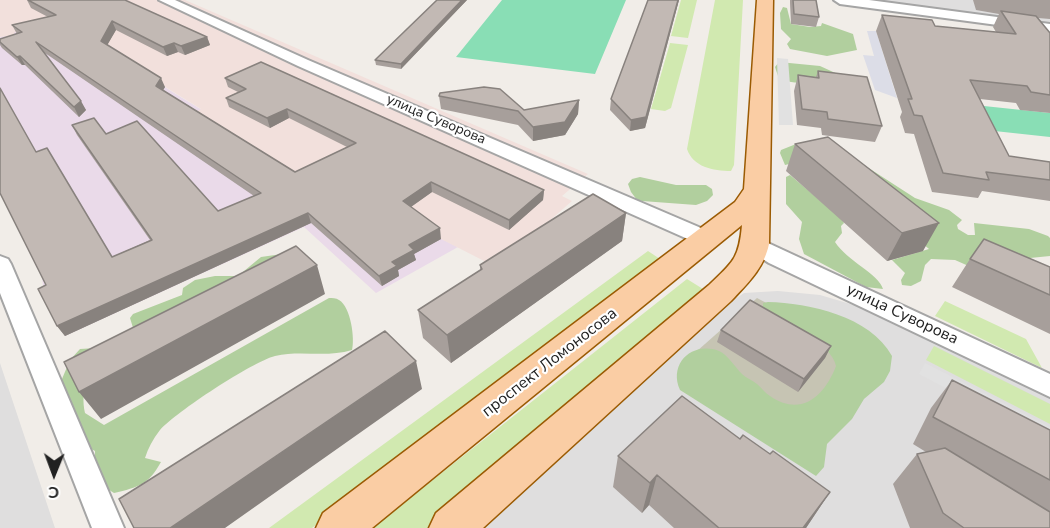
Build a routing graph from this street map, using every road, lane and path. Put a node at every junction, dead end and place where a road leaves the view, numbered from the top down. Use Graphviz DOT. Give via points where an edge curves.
graph roads {
  1 [pos="165,0"];
  2 [pos="765,0"];
  3 [pos="840,0"];
  4 [pos="1050,28"];
  5 [pos="756,191"];
  6 [pos="707,239"];
  7 [pos="755,244"];
  8 [pos="0,264"];
  9 [pos="1050,386"];
  10 [pos="108,528"];
  11 [pos="338,528"];
  12 [pos="451,528"];
  1 -- 6 [label="street, улица Суворова"];
  2 -- 5 [label="main road"];
  3 -- 4 [label="street"];
  5 -- 6 [label="main road, проспект Ломоносова" via="745,208"];
  5 -- 7 [label="main road"];
  6 -- 11 [label="main road, проспект Ломоносова"];
  7 -- 9 [label="street, улица Суворова" via="777,258"];
  7 -- 12 [label="main road" via="751,259 720,293"];
  8 -- 10 [label="street"];
}
